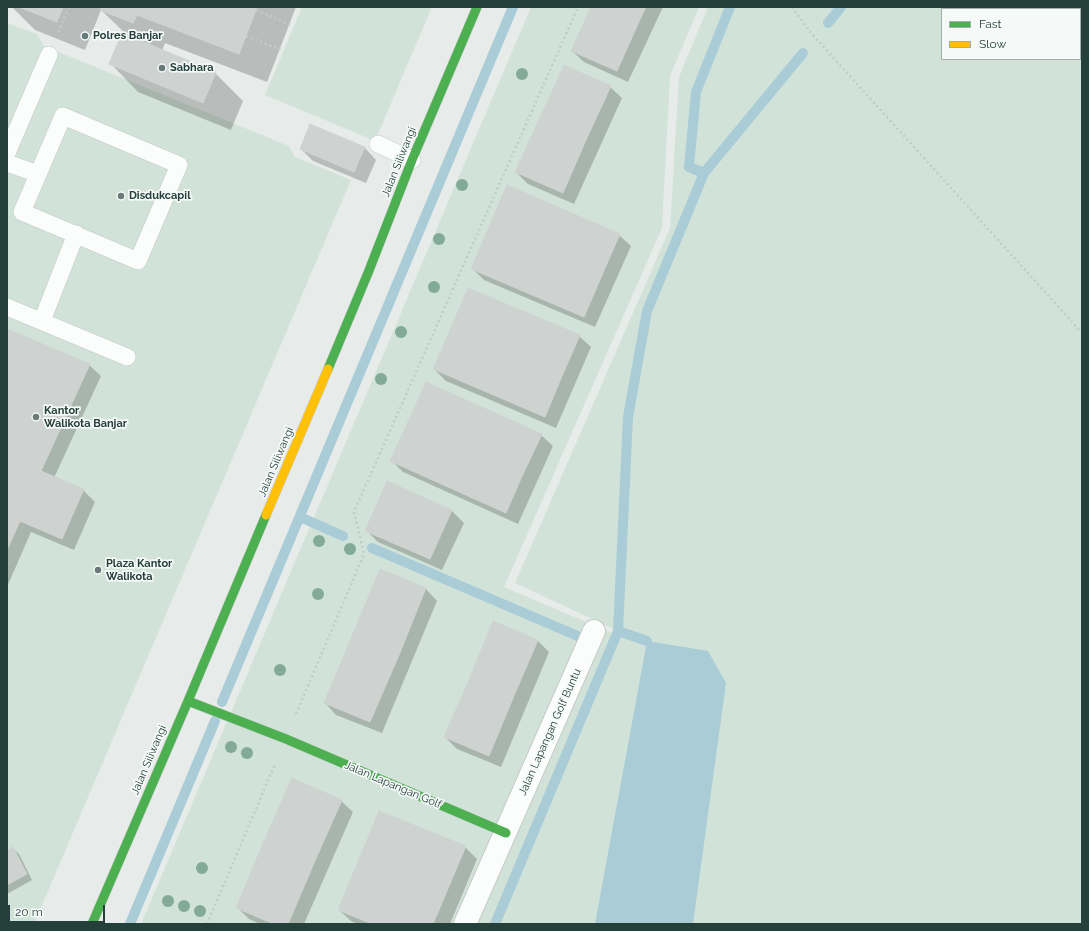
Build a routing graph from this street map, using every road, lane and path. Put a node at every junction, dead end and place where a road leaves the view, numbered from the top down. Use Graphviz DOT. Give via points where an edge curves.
graph roads {
  1 [pos="477,7"];
  2 [pos="578,7"];
  3 [pos="792,7"];
  4 [pos="256,10"];
  5 [pos="291,25"];
  6 [pos="246,36"];
  7 [pos="281,50"];
  8 [pos="49,55"];
  9 [pos="378,144"];
  10 [pos="7,153"];
  11 [pos="412,160"];
  12 [pos="7,163"];
  13 [pos="38,174"];
  14 [pos="76,234"];
  15 [pos="7,307"];
  16 [pos="42,321"];
  17 [pos="1082,333"];
  18 [pos="127,357"];
  19 [pos="594,631"];
  20 [pos="188,701"];
  21 [pos="286,739"];
  22 [pos="506,833"];
  23 [pos="92,924"];
  24 [pos="207,924"];
  25 [pos="465,924"];
  1 -- 11 [label="main road, Jalan Siliwangi"];
  2 -- 21 [label="path" via="354,512 364,554"];
  3 -- 17 [label="path" via="811,34"];
  4 -- 5 [label="path"];
  6 -- 7 [label="path"];
  8 -- 10 [label="lane"];
  9 -- 11 [label="lane"];
  11 -- 20 [label="main road, Jalan Siliwangi" via="368,273"];
  12 -- 13 [label="lane"];
  13 -- 14 [label="lane" via="22,212"];
  13 -- 14 [label="lane" via="62,116 179,165 138,261"];
  14 -- 16 [label="lane"];
  15 -- 16 [label="lane"];
  16 -- 18 [label="lane"];
  19 -- 22 [label="street, Jalan Lapangan Golf Buntu"];
  20 -- 21 [label="main road, Jalan Lapangan Golf"];
  20 -- 23 [label="main road, Jalan Siliwangi"];
  21 -- 22 [label="main road, Jalan Lapangan Golf"];
  21 -- 24 [label="path"];
  22 -- 25 [label="street"];
}
